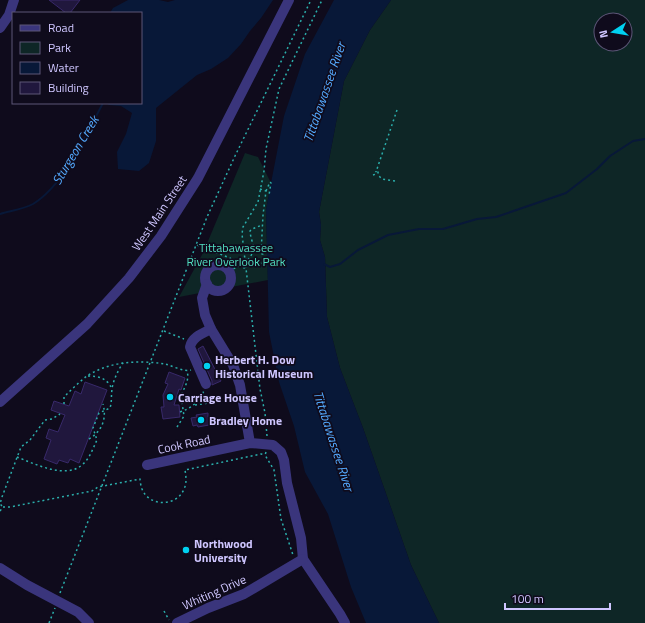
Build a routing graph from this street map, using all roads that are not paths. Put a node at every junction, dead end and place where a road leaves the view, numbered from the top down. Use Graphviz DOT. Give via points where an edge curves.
graph roads {
  1 [pos="14,0"];
  2 [pos="289,0"];
  3 [pos="0,28"];
  4 [pos="207,284"];
  5 [pos="211,328"];
  6 [pos="206,384"];
  7 [pos="0,402"];
  8 [pos="250,443"];
  9 [pos="147,465"];
  10 [pos="300,561"];
  11 [pos="0,568"];
  12 [pos="89,623"];
  13 [pos="177,623"];
  14 [pos="345,623"];
  1 -- 3 [label="street"];
  2 -- 7 [label="street, West Main Street" via="198,178 161,236 129,278 86,324"];
  4 -- 4 [label="street" via="213,290 225,289 230,282 229,271 223,266 213,266 206,274"];
  4 -- 5 [label="street" via="202,298"];
  5 -- 6 [label="street" via="191,342 190,347"];
  5 -- 8 [label="street" via="233,365 240,385"];
  8 -- 9 [label="street, Cook Road"];
  8 -- 10 [label="street, Cook Road" via="273,445 281,452 301,538"];
  10 -- 13 [label="street, Whiting Drive" via="244,594"];
  10 -- 14 [label="street"];
  11 -- 12 [label="street" via="78,612"];
}
